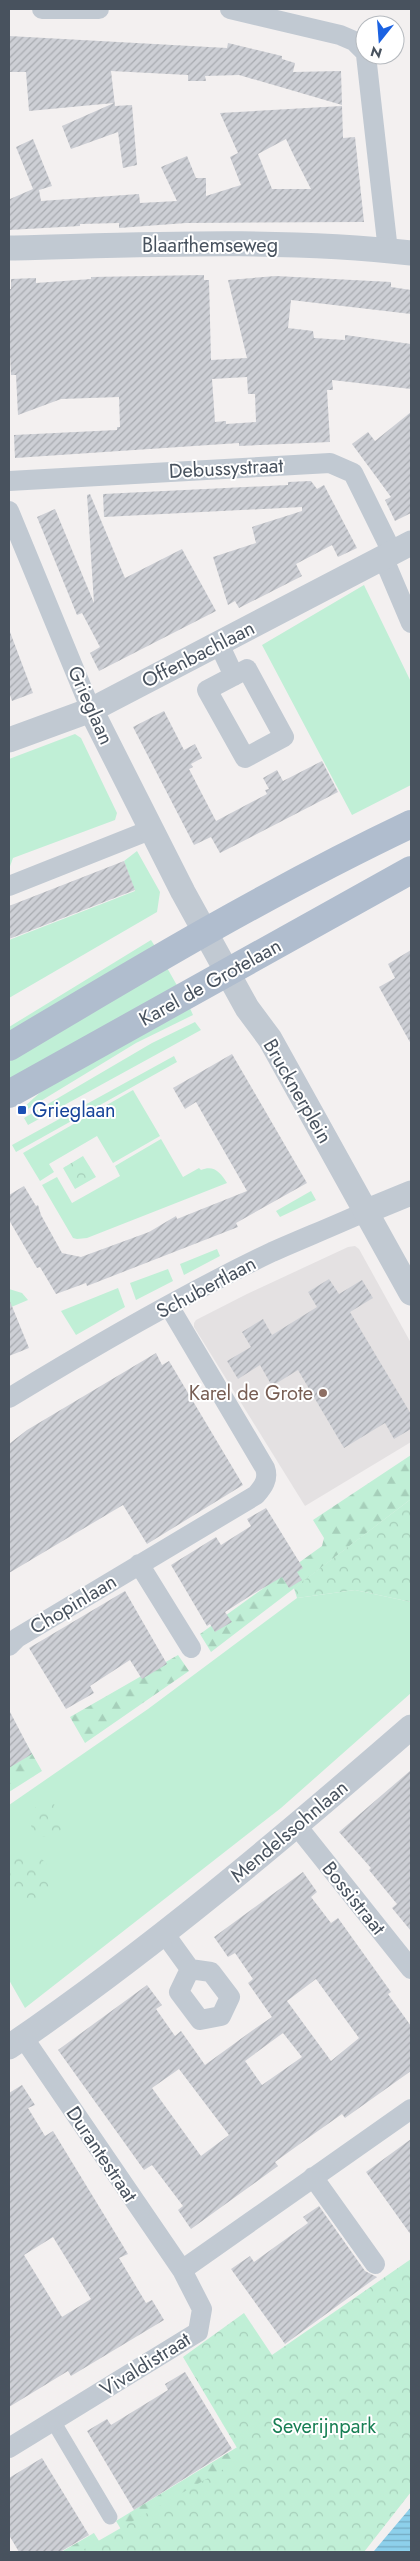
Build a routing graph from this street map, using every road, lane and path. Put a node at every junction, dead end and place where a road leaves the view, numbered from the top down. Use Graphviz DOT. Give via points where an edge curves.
graph roads {
  1 [pos="42,9"];
  2 [pos="99,9"];
  3 [pos="230,9"];
  4 [pos="355,42"];
  5 [pos="367,65"];
  6 [pos="9,248"];
  7 [pos="399,252"];
  8 [pos="9,481"];
  9 [pos="9,511"];
  10 [pos="395,551"];
  11 [pos="411,622"];
  12 [pos="219,644"];
  13 [pos="234,676"];
  14 [pos="91,710"];
  15 [pos="9,740"];
  16 [pos="411,824"];
  17 [pos="150,830"];
  18 [pos="411,870"];
  19 [pos="9,886"];
  20 [pos="204,931"];
  21 [pos="227,973"];
  22 [pos="9,1047"];
  23 [pos="9,1094"];
  24 [pos="411,1193"];
  25 [pos="367,1211"];
  26 [pos="411,1293"];
  27 [pos="169,1306"];
  28 [pos="9,1398"];
  29 [pos="139,1564"];
  30 [pos="9,1646"];
  31 [pos="191,1648"];
  32 [pos="411,1727"];
  33 [pos="297,1826"];
  34 [pos="164,1933"];
  35 [pos="190,1969"];
  36 [pos="411,1969"];
  37 [pos="16,2042"];
  38 [pos="411,2109"];
  39 [pos="313,2177"];
  40 [pos="375,2264"];
  41 [pos="182,2270"];
  42 [pos="53,2421"];
  43 [pos="9,2448"];
  44 [pos="110,2517"];
  1 -- 2 [label="street"];
  3 -- 4 [label="street" via="340,35"];
  5 -- 7 [label="street"];
  6 -- 7 [label="street, Blaarthemseweg" via="222,244 324,246"];
  8 -- 10 [label="street, Debussystraat" via="330,463 353,473"];
  9 -- 14 [label="street, Grieglaan"];
  10 -- 11 [label="street"];
  10 -- 12 [label="street, Offenbachlaan"];
  12 -- 13 [label="street"];
  12 -- 14 [label="street, Offenbachlaan"];
  14 -- 15 [label="street, Offenbachlaan"];
  14 -- 17 [label="street, Grieglaan"];
  16 -- 20 [label="main road"];
  17 -- 19 [label="street"];
  17 -- 20 [label="street, Grieglaan"];
  18 -- 21 [label="main road, Karel de Grotelaan"];
  20 -- 21 [label="street, Grieglaan"];
  20 -- 22 [label="main road"];
  21 -- 23 [label="main road, Karel de Grotelaan"];
  21 -- 25 [label="street, Brucknerplein" via="250,1013 270,1039"];
  24 -- 25 [label="street, Schubertlaan"];
  25 -- 26 [label="street"];
  25 -- 27 [label="street, Schubertlaan" via="272,1252"];
  27 -- 28 [label="street, Schubertlaan"];
  27 -- 29 [label="street, Chopinlaan" via="265,1468 266,1477 256,1495"];
  29 -- 30 [label="street, Chopinlaan" via="16,1638"];
  29 -- 31 [label="street, Chopinlaan"];
  32 -- 33 [label="street, Mendelssohnlaan"];
  33 -- 34 [label="street, Mendelssohnlaan"];
  33 -- 36 [label="street, Bossistraat"];
  34 -- 35 [label="street"];
  34 -- 37 [label="street, Mendelssohnlaan"];
  37 -- 41 [label="street, Durantestraat"];
  38 -- 39 [label="street"];
  39 -- 40 [label="street"];
  39 -- 41 [label="street"];
  41 -- 42 [label="street, Vivaldistraat" via="202,2309 198,2332"];
  42 -- 43 [label="street, Vivaldistraat"];
  42 -- 44 [label="street"];
}
